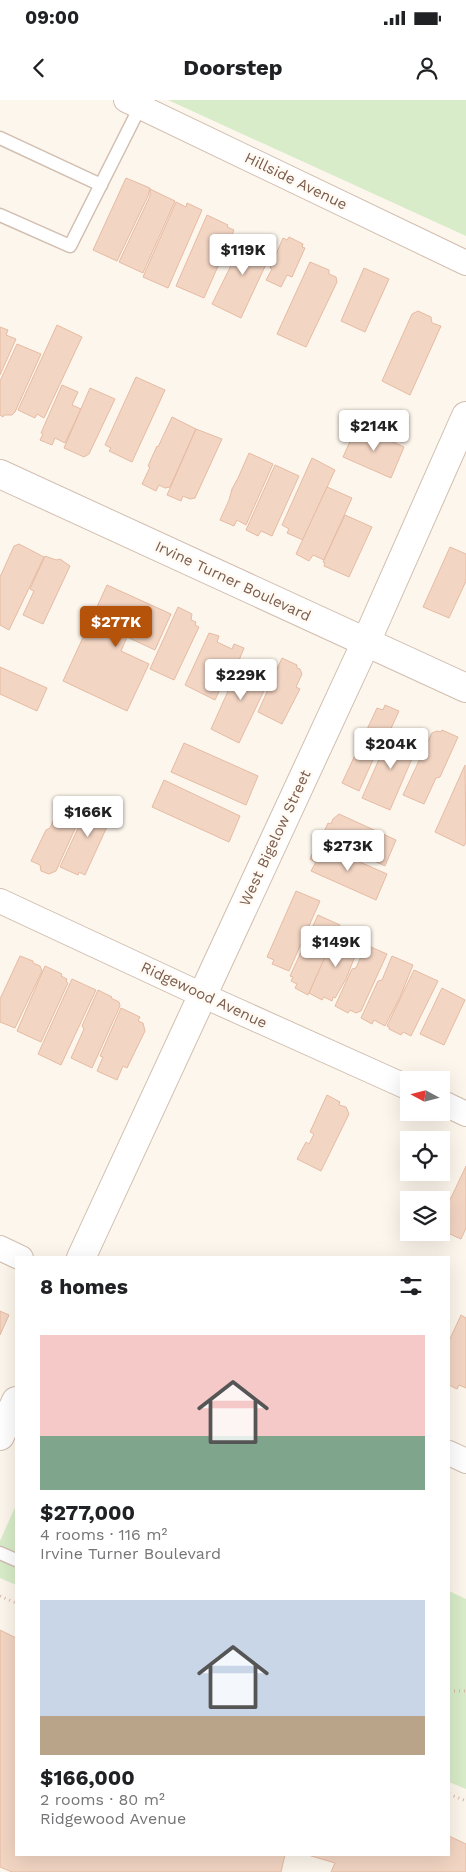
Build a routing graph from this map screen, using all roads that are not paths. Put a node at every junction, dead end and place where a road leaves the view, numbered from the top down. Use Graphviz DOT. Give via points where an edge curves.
graph roads {
  1 [pos="133,103"];
  2 [pos="0,138"];
  3 [pos="101,184"];
  4 [pos="0,215"];
  5 [pos="466,263"];
  6 [pos="466,416"];
  7 [pos="0,474"];
  8 [pos="366,642"];
  9 [pos="466,688"];
  10 [pos="0,901"];
  11 [pos="202,995"];
  12 [pos="400,1084"];
  13 [pos="450,1106"];
  14 [pos="466,1114"];
  15 [pos="0,1248"];
  16 [pos="17,1256"];
  17 [pos="82,1256"];
  18 [pos="450,1453"];
  19 [pos="466,1461"];
  20 [pos="0,1553"];
  21 [pos="15,1560"];
  1 -- 3 [label="lane"];
  1 -- 5 [label="street, Hillside Avenue"];
  2 -- 3 [label="lane"];
  3 -- 4 [label="lane" via="70,246"];
  6 -- 8 [label="street, West Bigelow Street"];
  7 -- 8 [label="street, Irvine Turner Boulevard"];
  8 -- 9 [label="street, Irvine Turner Boulevard"];
  8 -- 11 [label="street, West Bigelow Street"];
  10 -- 11 [label="street, Ridgewood Avenue"];
  11 -- 12 [label="street, Ridgewood Avenue"];
  11 -- 17 [label="street, West Bigelow Street"];
  13 -- 14 [label="street"];
  15 -- 16 [label="street"];
  18 -- 19 [label="street"];
  20 -- 21 [label="lane"];
}
